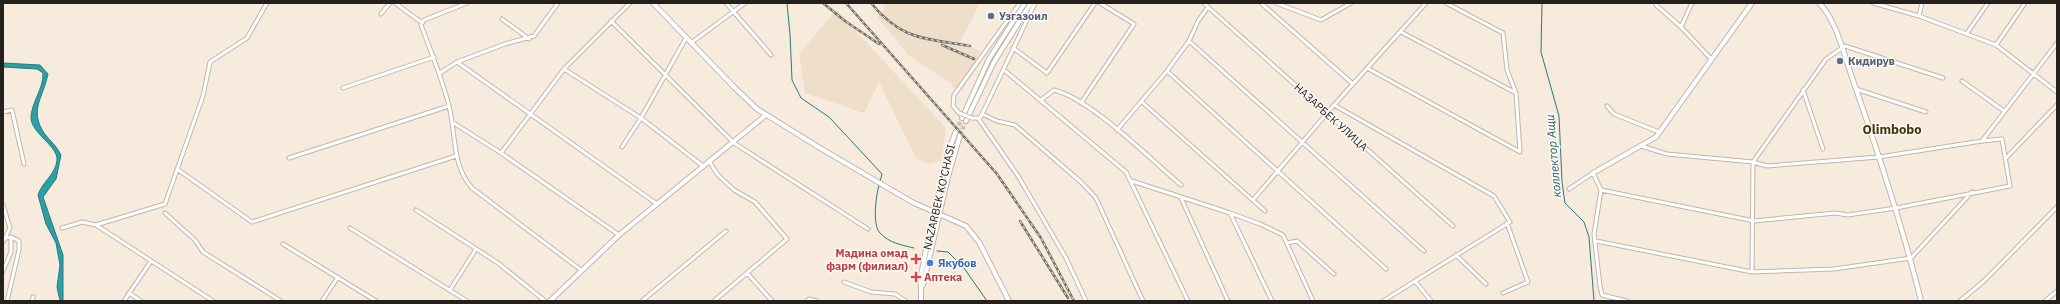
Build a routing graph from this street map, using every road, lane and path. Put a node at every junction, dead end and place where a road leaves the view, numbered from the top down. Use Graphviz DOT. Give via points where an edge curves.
graph roads {
  1 [pos="267,3"];
  2 [pos="390,3"];
  3 [pos="395,3"];
  4 [pos="467,3"];
  5 [pos="558,3"];
  6 [pos="630,3"];
  7 [pos="653,3"];
  8 [pos="726,3"];
  9 [pos="745,3"];
  10 [pos="1020,3"];
  11 [pos="1025,3"];
  12 [pos="1032,3"];
  13 [pos="1035,3"];
  14 [pos="1095,3"];
  15 [pos="1100,3"];
  16 [pos="1204,3"];
  17 [pos="1261,3"];
  18 [pos="1276,3"];
  19 [pos="1351,3"];
  20 [pos="1426,3"];
  21 [pos="1446,3"];
  22 [pos="1656,3"];
  23 [pos="1692,3"];
  24 [pos="1752,3"];
  25 [pos="1819,3"];
  26 [pos="1872,3"];
  27 [pos="1922,3"];
  28 [pos="1988,3"];
  29 [pos="2025,3"];
  30 [pos="1208,8"];
  31 [pos="733,12"];
  32 [pos="381,14"];
  33 [pos="1919,16"];
  34 [pos="502,19"];
  35 [pos="611,20"];
  36 [pos="421,22"];
  37 [pos="1681,27"];
  38 [pos="1401,32"];
  39 [pos="1967,33"];
  40 [pos="686,38"];
  41 [pos="529,39"];
  42 [pos="1189,41"];
  43 [pos="2057,43"];
  44 [pos="691,44"];
  45 [pos="1996,45"];
  46 [pos="1841,47"];
  47 [pos="1013,48"];
  48 [pos="771,55"];
  49 [pos="434,57"];
  50 [pos="1711,59"];
  51 [pos="457,62"];
  52 [pos="1367,68"];
  53 [pos="564,69"];
  54 [pos="1004,70"];
  55 [pos="1167,72"];
  56 [pos="440,73"];
  57 [pos="665,74"];
  58 [pos="2034,74"];
  59 [pos="1943,78"];
  60 [pos="1962,81"];
  61 [pos="1353,84"];
  62 [pos="343,88"];
  63 [pos="1856,89"];
  64 [pos="1803,90"];
  65 [pos="2057,92"];
  66 [pos="1516,93"];
  67 [pos="1041,100"];
  68 [pos="1142,102"];
  69 [pos="1081,103"];
  70 [pos="1334,105"];
  71 [pos="2057,105"];
  72 [pos="449,106"];
  73 [pos="1607,106"];
  74 [pos="2004,111"];
  75 [pos="3,112"];
  76 [pos="1926,112"];
  77 [pos="530,114"];
  78 [pos="982,114"];
  79 [pos="1328,114"];
  80 [pos="766,115"];
  81 [pos="641,118"];
  82 [pos="962,118"];
  83 [pos="978,118"];
  84 [pos="966,121"];
  85 [pos="452,122"];
  86 [pos="1117,130"];
  87 [pos="956,131"];
  88 [pos="1659,132"];
  89 [pos="960,134"];
  90 [pos="1982,141"];
  91 [pos="734,143"];
  92 [pos="1303,143"];
  93 [pos="1641,146"];
  94 [pos="622,147"];
  95 [pos="1823,149"];
  96 [pos="501,153"];
  97 [pos="456,156"];
  98 [pos="1879,157"];
  99 [pos="289,158"];
  100 [pos="2005,159"];
  101 [pos="708,161"];
  102 [pos="1753,162"];
  103 [pos="24,164"];
  104 [pos="703,166"];
  105 [pos="177,169"];
  106 [pos="1278,171"];
  107 [pos="1593,174"];
  108 [pos="1132,181"];
  109 [pos="1181,185"];
  110 [pos="1569,188"];
  111 [pos="1602,190"];
  112 [pos="1972,192"];
  113 [pos="1181,198"];
  114 [pos="1253,200"];
  115 [pos="657,204"];
  116 [pos="3,205"];
  117 [pos="1896,208"];
  118 [pos="2057,208"];
  119 [pos="416,210"];
  120 [pos="1265,211"];
  121 [pos="166,213"];
  122 [pos="934,213"];
  123 [pos="1230,213"];
  124 [pos="939,214"];
  125 [pos="1754,221"];
  126 [pos="1507,224"];
  127 [pos="96,225"];
  128 [pos="1453,226"];
  129 [pos="62,228"];
  130 [pos="350,228"];
  131 [pos="868,229"];
  132 [pos="726,231"];
  133 [pos="619,235"];
  134 [pos="12,236"];
  135 [pos="6,238"];
  136 [pos="1596,241"];
  137 [pos="3,242"];
  138 [pos="1287,243"];
  139 [pos="283,244"];
  140 [pos="476,249"];
  141 [pos="1424,251"];
  142 [pos="1456,255"];
  143 [pos="1911,258"];
  144 [pos="152,261"];
  145 [pos="1386,269"];
  146 [pos="581,270"];
  147 [pos="3,271"];
  148 [pos="1752,272"];
  149 [pos="747,273"];
  150 [pos="1334,274"];
  151 [pos="338,277"];
  152 [pos="1415,281"];
  153 [pos="844,282"];
  154 [pos="1486,284"];
  155 [pos="922,287"];
  156 [pos="450,290"];
  157 [pos="2057,291"];
  158 [pos="129,293"];
  159 [pos="1503,293"];
  160 [pos="33,297"];
  161 [pos="809,300"];
  162 [pos="7,301"];
  163 [pos="32,301"];
  164 [pos="124,301"];
  165 [pos="141,301"];
  166 [pos="212,301"];
  167 [pos="281,301"];
  168 [pos="322,301"];
  169 [pos="376,301"];
  170 [pos="468,301"];
  171 [pos="545,301"];
  172 [pos="550,301"];
  173 [pos="642,301"];
  174 [pos="714,301"];
  175 [pos="772,301"];
  176 [pos="817,301"];
  177 [pos="906,301"];
  178 [pos="921,301"];
  179 [pos="1009,301"];
  180 [pos="1086,301"];
  181 [pos="1143,301"];
  182 [pos="1188,301"];
  183 [pos="1228,301"];
  184 [pos="1272,301"];
  185 [pos="1313,301"];
  186 [pos="1383,301"];
  187 [pos="1431,301"];
  188 [pos="1627,301"];
  189 [pos="1921,301"];
  190 [pos="1960,301"];
  191 [pos="2045,301"];
  1 -- 105 [label="street" via="247,38 210,62 202,96"];
  2 -- 32 [label="street"];
  3 -- 36 [label="street"];
  4 -- 36 [label="street"];
  5 -- 41 [label="street" via="534,36"];
  6 -- 35 [label="street"];
  7 -- 40 [label="main road"];
  8 -- 31 [label="street"];
  9 -- 31 [label="street"];
  10 -- 83 [label="street, bridge" via="954,95 953,106 959,113"];
  11 -- 82 [label="main road" via="990,59"];
  12 -- 84 [label="main road" via="994,62"];
  13 -- 47 [label="street"];
  14 -- 47 [label="street" via="1047,73"];
  15 -- 69 [label="street" via="1134,24"];
  16 -- 30 [label="street, НАЗАРБЕК УЛИЦА"];
  17 -- 61 [label="street"];
  18 -- 19 [label="street" via="1321,20"];
  20 -- 38 [label="street"];
  21 -- 66 [label="street" via="1503,33 1507,70"];
  22 -- 37 [label="street"];
  23 -- 37 [label="street"];
  24 -- 50 [label="main road"];
  25 -- 46 [label="main road" via="1830,16"];
  26 -- 33 [label="street"];
  27 -- 33 [label="street"];
  28 -- 39 [label="street"];
  29 -- 45 [label="street"];
  30 -- 42 [label="street" via="1198,21"];
  30 -- 79 [label="street, НАЗАРБЕК УЛИЦА"];
  31 -- 44 [label="street"];
  31 -- 48 [label="street"];
  33 -- 39 [label="street"];
  34 -- 41 [label="street"];
  35 -- 53 [label="street"];
  35 -- 57 [label="street"];
  36 -- 49 [label="street"];
  37 -- 50 [label="street"];
  38 -- 52 [label="street"];
  38 -- 66 [label="street"];
  39 -- 45 [label="street"];
  40 -- 44 [label="main road"];
  40 -- 57 [label="street"];
  41 -- 51 [label="street" via="504,44"];
  42 -- 55 [label="street"];
  42 -- 92 [label="street"];
  43 -- 58 [label="street"];
  44 -- 80 [label="main road"];
  45 -- 58 [label="street"];
  46 -- 59 [label="street" via="1845,46"];
  46 -- 63 [label="main road"];
  46 -- 64 [label="street" via="1826,59"];
  47 -- 54 [label="street"];
  49 -- 56 [label="street"];
  49 -- 62 [label="street"];
  50 -- 88 [label="main road"];
  51 -- 56 [label="street"];
  51 -- 77 [label="street"];
  52 -- 61 [label="street"];
  52 -- 66 [label="street" via="1520,152"];
  53 -- 77 [label="street"];
  53 -- 81 [label="street"];
  54 -- 67 [label="street"];
  54 -- 78 [label="street"];
  55 -- 68 [label="street"];
  55 -- 106 [label="street"];
  56 -- 72 [label="street"];
  57 -- 81 [label="street"];
  57 -- 91 [label="street"];
  58 -- 65 [label="street"];
  58 -- 74 [label="street"];
  60 -- 74 [label="street"];
  61 -- 70 [label="street"];
  63 -- 76 [label="street"];
  63 -- 98 [label="main road"];
  64 -- 95 [label="street"];
  64 -- 102 [label="street"];
  67 -- 69 [label="street" via="1054,90 1067,93"];
  67 -- 108 [label="street" via="1126,172"];
  68 -- 86 [label="street"];
  68 -- 114 [label="street"];
  69 -- 86 [label="street"];
  70 -- 79 [label="street"];
  70 -- 126 [label="street" via="1494,196 1510,222"];
  71 -- 100 [label="street"];
  72 -- 85 [label="street"];
  72 -- 99 [label="street"];
  73 -- 88 [label="street" via="1614,114"];
  74 -- 90 [label="street"];
  75 -- 103 [label="street" via="12,110"];
  77 -- 96 [label="street"];
  77 -- 115 [label="street"];
  78 -- 83 [label="street"];
  78 -- 181 [label="street" via="1014,125 1096,198"];
  79 -- 92 [label="street"];
  79 -- 128 [label="street, НАЗАРБЕК УЛИЦА"];
  80 -- 91 [label="main road"];
  80 -- 122 [label="main road"];
  81 -- 94 [label="street"];
  81 -- 104 [label="street"];
  83 -- 180 [label="street" via="1018,176 1066,258"];
  85 -- 96 [label="street"];
  85 -- 97 [label="street"];
  86 -- 109 [label="street"];
  87 -- 122 [label="main road, NAZARBEK KO'CHASI" via="948,153"];
  88 -- 93 [label="main road" via="1656,137"];
  89 -- 124 [label="main road, NAZARBEK KO'CHASI"];
  90 -- 98 [label="street"];
  90 -- 100 [label="street" via="2002,139"];
  91 -- 101 [label="main road"];
  91 -- 131 [label="street"];
  92 -- 106 [label="street"];
  92 -- 141 [label="street"];
  93 -- 102 [label="street" via="1667,154"];
  93 -- 107 [label="main road"];
  96 -- 133 [label="street"];
  97 -- 105 [label="street" via="252,222"];
  97 -- 146 [label="street" via="465,180 472,188"];
  98 -- 102 [label="street" via="1767,166"];
  98 -- 117 [label="main road"];
  100 -- 112 [label="street" via="2010,186"];
  101 -- 104 [label="main road"];
  101 -- 149 [label="street" via="734,190 755,202 787,239"];
  102 -- 125 [label="street"];
  104 -- 115 [label="main road"];
  105 -- 127 [label="street" via="165,204"];
  106 -- 114 [label="street"];
  106 -- 145 [label="street"];
  107 -- 110 [label="street"];
  107 -- 111 [label="street"];
  108 -- 113 [label="street"];
  108 -- 182 [label="street"];
  111 -- 125 [label="street"];
  111 -- 136 [label="street" via="1594,234"];
  112 -- 117 [label="street"];
  112 -- 143 [label="street"];
  113 -- 123 [label="street"];
  113 -- 183 [label="street"];
  114 -- 120 [label="street"];
  115 -- 133 [label="main road"];
  116 -- 135 [label="street" via="10,228"];
  117 -- 125 [label="street" via="1848,215 1835,213"];
  117 -- 143 [label="main road"];
  118 -- 190 [label="street" via="1984,281"];
  119 -- 140 [label="street"];
  121 -- 167 [label="street" via="195,240 203,252"];
  122 -- 124 [label="main road"];
  122 -- 155 [label="main road, NAZARBEK KO'CHASI" via="921,275"];
  123 -- 138 [label="street" via="1283,235"];
  123 -- 184 [label="street"];
  124 -- 155 [label="main road, NAZARBEK KO'CHASI"];
  124 -- 179 [label="main road" via="959,222 972,233"];
  125 -- 148 [label="street"];
  126 -- 142 [label="street"];
  126 -- 159 [label="street" via="1528,282"];
  127 -- 129 [label="street" via="82,222"];
  127 -- 144 [label="street"];
  130 -- 156 [label="street"];
  132 -- 173 [label="street"];
  133 -- 146 [label="main road"];
  134 -- 135 [label="street"];
  134 -- 147 [label="street" via="10,252"];
  134 -- 162 [label="street" via="19,241 19,250"];
  135 -- 137 [label="street"];
  136 -- 148 [label="street"];
  136 -- 188 [label="street" via="1602,295"];
  138 -- 150 [label="street" via="1297,241"];
  138 -- 185 [label="street"];
  139 -- 151 [label="street"];
  140 -- 156 [label="street"];
  140 -- 171 [label="street" via="498,263"];
  142 -- 152 [label="street"];
  142 -- 154 [label="street"];
  143 -- 148 [label="street" via="1834,269"];
  143 -- 189 [label="main road"];
  144 -- 158 [label="street"];
  144 -- 166 [label="street"];
  146 -- 172 [label="main road"];
  149 -- 174 [label="street"];
  149 -- 175 [label="street"];
  151 -- 168 [label="street"];
  151 -- 169 [label="street"];
  152 -- 186 [label="street"];
  152 -- 187 [label="street"];
  153 -- 177 [label="street" via="871,292 895,294"];
  155 -- 178 [label="main road, NAZARBEK KO'CHASI"];
  156 -- 170 [label="street"];
  157 -- 191 [label="street"];
  158 -- 164 [label="street"];
  158 -- 165 [label="street"];
  160 -- 163 [label="street"];
  161 -- 176 [label="street"];
}
